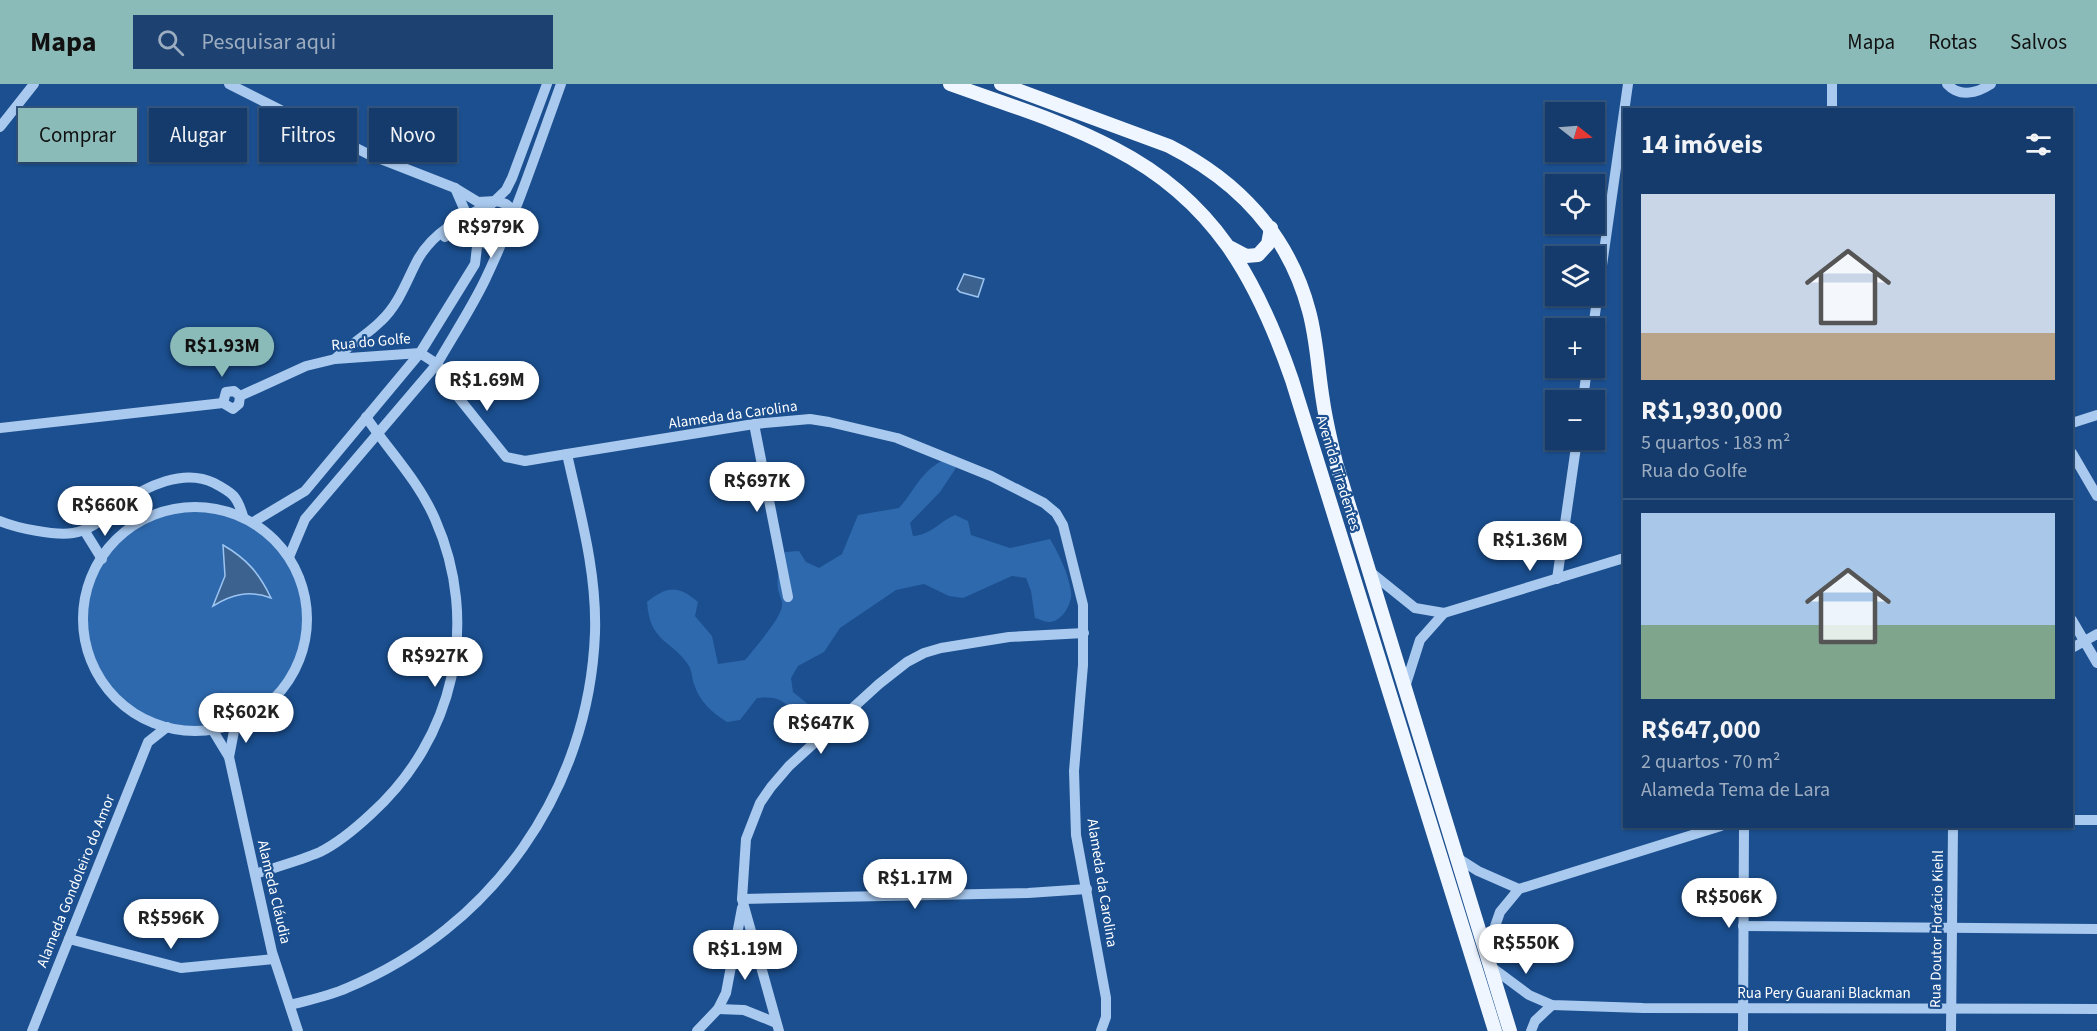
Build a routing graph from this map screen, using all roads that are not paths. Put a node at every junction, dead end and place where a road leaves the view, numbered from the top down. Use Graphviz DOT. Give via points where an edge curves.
graph roads {
  1 [pos="34,84"];
  2 [pos="229,84"];
  3 [pos="547,84"];
  4 [pos="561,84"];
  5 [pos="950,84"];
  6 [pos="1001,84"];
  7 [pos="1628,84"];
  8 [pos="1832,84"];
  9 [pos="1947,84"];
  10 [pos="1991,84"];
  11 [pos="1625,108"];
  12 [pos="1832,108"];
  13 [pos="1623,119"];
  14 [pos="0,127"];
  15 [pos="455,188"];
  16 [pos="497,201"];
  17 [pos="514,211"];
  18 [pos="467,215"];
  19 [pos="1271,228"];
  20 [pos="479,241"];
  21 [pos="502,241"];
  22 [pos="429,244"];
  23 [pos="1231,248"];
  24 [pos="1594,318"];
  25 [pos="420,352"];
  26 [pos="334,359"];
  27 [pos="437,364"];
  28 [pos="2097,415"];
  29 [pos="366,417"];
  30 [pos="2073,423"];
  31 [pos="754,424"];
  32 [pos="0,428"];
  33 [pos="378,434"];
  34 [pos="1576,450"];
  35 [pos="567,454"];
  36 [pos="2073,455"];
  37 [pos="2097,496"];
  38 [pos="243,516"];
  39 [pos="0,521"];
  40 [pos="255,521"];
  41 [pos="84,530"];
  42 [pos="289,557"];
  43 [pos="1623,558"];
  44 [pos="102,559"];
  45 [pos="1369,571"];
  46 [pos="1557,579"];
  47 [pos="788,597"];
  48 [pos="1444,614"];
  49 [pos="2073,622"];
  50 [pos="1084,633"];
  51 [pos="2097,634"];
  52 [pos="2084,641"];
  53 [pos="2073,647"];
  54 [pos="2097,663"];
  55 [pos="1404,687"];
  56 [pos="143,718"];
  57 [pos="235,726"];
  58 [pos="167,727"];
  59 [pos="212,729"];
  60 [pos="148,742"];
  61 [pos="229,757"];
  62 [pos="2073,820"];
  63 [pos="2097,820"];
  64 [pos="1715,828"];
  65 [pos="1744,828"];
  66 [pos="1953,828"];
  67 [pos="1456,857"];
  68 [pos="255,874"];
  69 [pos="1087,889"];
  70 [pos="1519,889"];
  71 [pos="742,903"];
  72 [pos="1743,926"];
  73 [pos="1952,926"];
  74 [pos="2097,929"];
  75 [pos="69,939"];
  76 [pos="274,958"];
  77 [pos="1488,959"];
  78 [pos="290,1005"];
  79 [pos="1552,1005"];
  80 [pos="1743,1007"];
  81 [pos="718,1009"];
  82 [pos="1952,1009"];
  83 [pos="2097,1009"];
  84 [pos="777,1026"];
  85 [pos="32,1031"];
  86 [pos="298,1031"];
  87 [pos="697,1031"];
  88 [pos="1101,1031"];
  89 [pos="1495,1031"];
  90 [pos="1510,1031"];
  91 [pos="1531,1031"];
  92 [pos="1743,1031"];
  93 [pos="1951,1031"];
  1 -- 14 [label="street"];
  2 -- 15 [label="street" via="368,154"];
  3 -- 16 [label="street" via="512,178"];
  4 -- 17 [label="street"];
  5 -- 23 [label="main road, Avenida Tiradentes" via="1115,148 1190,201"];
  6 -- 19 [label="main road, Avenida Tiradentes" via="1189,156 1242,195"];
  7 -- 11 [label="street"];
  8 -- 12 [label="street"];
  9 -- 10 [label="street" via="1967,94"];
  13 -- 24 [label="street"];
  15 -- 16 [label="street" via="478,202"];
  15 -- 18 [label="street"];
  16 -- 17 [label="street"];
  16 -- 18 [label="street"];
  16 -- 20 [label="street" via="484,211"];
  17 -- 21 [label="street"];
  18 -- 20 [label="street"];
  18 -- 22 [label="street" via="434,236"];
  19 -- 23 [label="main road" via="1268,244 1258,255 1246,256"];
  19 -- 45 [label="main road, Avenida Tiradentes" via="1304,294 1334,453"];
  20 -- 21 [label="street" via="491,245"];
  20 -- 22 [label="street" via="470,230 461,229"];
  20 -- 25 [label="street" via="475,264"];
  21 -- 27 [label="street" via="484,282"];
  22 -- 26 [label="street" via="382,320"];
  23 -- 89 [label="main road, Avenida Tiradentes" via="1263,302 1292,380"];
  25 -- 26 [label="street, Rua do Golfe"];
  25 -- 27 [label="street, Rua do Golfe"];
  25 -- 29 [label="street"];
  26 -- 32 [label="street, Rua do Golfe" via="306,366 240,396 234,391 226,392 223,403"];
  27 -- 33 [label="street"];
  27 -- 35 [label="street, Rua do Golfe" via="450,387 506,457 525,462"];
  28 -- 30 [label="street"];
  29 -- 33 [label="street"];
  29 -- 40 [label="street" via="305,491"];
  31 -- 35 [label="street, Alameda da Carolina"];
  31 -- 47 [label="street"];
  31 -- 50 [label="street, Alameda da Carolina" via="810,420 869,429 991,476 1044,503 1056,513 1068,542 1083,604"];
  33 -- 42 [label="street" via="305,519"];
  33 -- 68 [label="street" via="419,486 446,547 458,618 448,692 427,747 388,799 343,838 320,852"];
  34 -- 46 [label="street"];
  35 -- 78 [label="street" via="590,559 595,632 583,715 558,787 516,860 493,889 452,926 401,962 345,989"];
  36 -- 37 [label="street"];
  38 -- 40 [label="street"];
  38 -- 41 [label="street" via="238,499 231,492 191,476 141,491"];
  38 -- 44 [label="street" via="201,506 166,510 134,524"];
  39 -- 41 [label="street" via="71,534"];
  40 -- 42 [label="street" via="276,538"];
  41 -- 44 [label="street"];
  42 -- 57 [label="street" via="303,589 307,623 300,657 283,688 258,712"];
  43 -- 46 [label="street"];
  44 -- 56 [label="street" via="90,578 83,613 86,648 101,681 124,707"];
  45 -- 48 [label="street" via="1415,608"];
  45 -- 55 [label="main road, Avenida Tiradentes"];
  46 -- 48 [label="street"];
  48 -- 55 [label="street" via="1420,640"];
  49 -- 52 [label="street"];
  50 -- 69 [label="street, Alameda da Carolina" via="1074,771 1076,835"];
  50 -- 71 [label="street" via="1009,637 949,646 907,662 797,758 760,803 746,839"];
  51 -- 52 [label="street"];
  52 -- 53 [label="street"];
  52 -- 54 [label="street"];
  55 -- 67 [label="main road, Avenida Tiradentes"];
  56 -- 58 [label="street"];
  56 -- 60 [label="street"];
  57 -- 59 [label="street"];
  57 -- 61 [label="street"];
  58 -- 59 [label="street"];
  58 -- 60 [label="street, Alameda Gondoleiro do Amor"];
  59 -- 61 [label="street"];
  60 -- 75 [label="street, Alameda Gondoleiro do Amor"];
  61 -- 68 [label="street, Alameda Cláudia"];
  62 -- 63 [label="street"];
  64 -- 70 [label="street"];
  65 -- 72 [label="street"];
  66 -- 73 [label="street, Rua Doutor Horácio Kiehl"];
  67 -- 70 [label="street"];
  67 -- 77 [label="main road, Avenida Tiradentes"];
  68 -- 76 [label="street, Alameda Cláudia"];
  69 -- 71 [label="street"];
  69 -- 88 [label="street, Alameda da Carolina" via="1106,999"];
  70 -- 77 [label="street" via="1500,912"];
  71 -- 81 [label="street" via="731,976"];
  71 -- 84 [label="street"];
  72 -- 73 [label="street"];
  72 -- 80 [label="street"];
  73 -- 74 [label="street"];
  73 -- 82 [label="street, Rua Doutor Horácio Kiehl"];
  75 -- 76 [label="street" via="181,968"];
  75 -- 85 [label="street, Alameda Gondoleiro do Amor"];
  76 -- 78 [label="street, Alameda Cláudia"];
  77 -- 79 [label="street, Rua Pery Guarani Blackman" via="1529,995"];
  77 -- 90 [label="main road, Avenida Tiradentes"];
  78 -- 86 [label="street, Alameda Cláudia"];
  79 -- 80 [label="street, Rua Pery Guarani Blackman"];
  79 -- 91 [label="street" via="1535,1021"];
  80 -- 82 [label="street, Rua Pery Guarani Blackman"];
  80 -- 92 [label="street"];
  81 -- 84 [label="street" via="744,1010"];
  81 -- 87 [label="street"];
  82 -- 83 [label="street, Rua Pery Guarani Blackman"];
  82 -- 93 [label="street, Rua Doutor Horácio Kiehl"];
}
